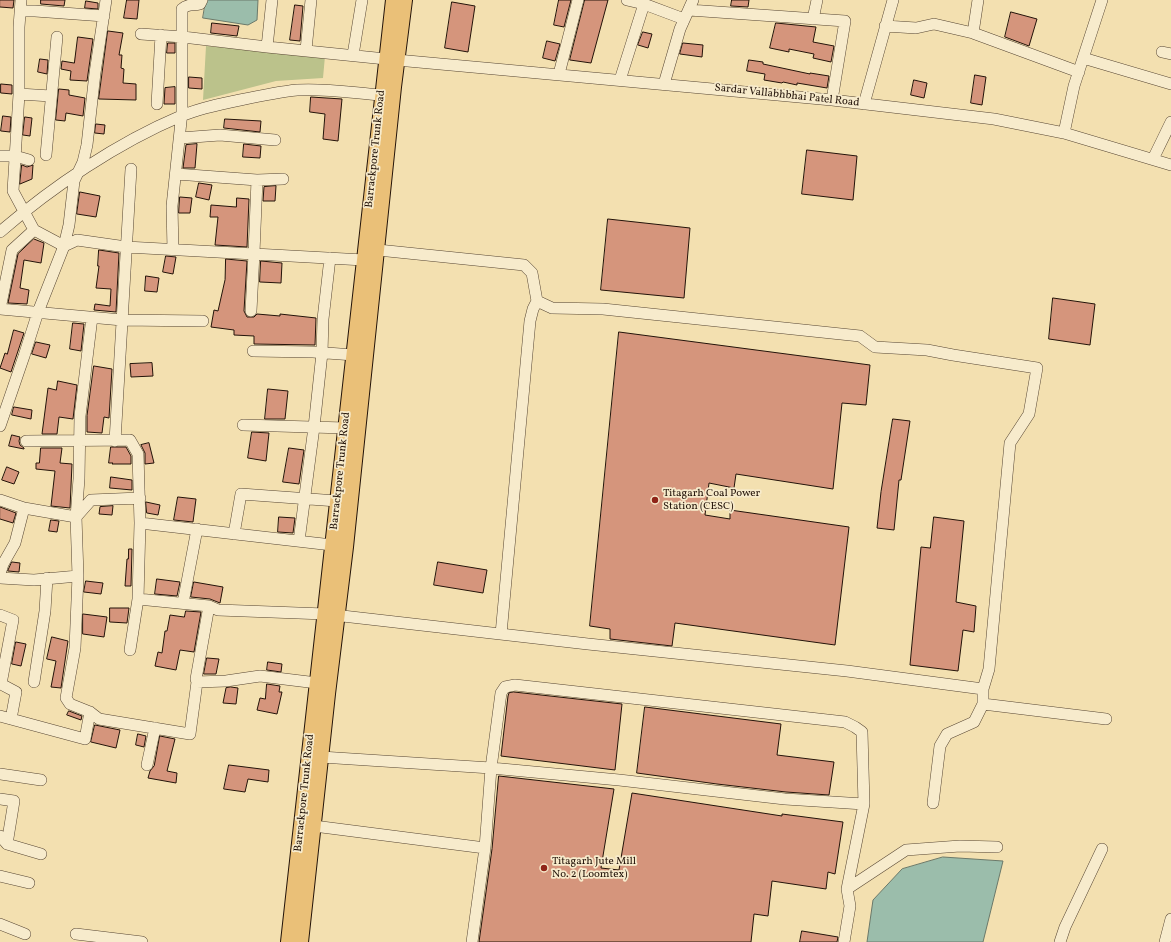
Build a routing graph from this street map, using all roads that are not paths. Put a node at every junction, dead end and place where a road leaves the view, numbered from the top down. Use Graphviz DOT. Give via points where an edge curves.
graph roads {
  1 [pos="106,0"];
  2 [pos="202,0"];
  3 [pos="272,0"];
  4 [pos="311,0"];
  5 [pos="362,0"];
  6 [pos="393,0"];
  7 [pos="405,0"];
  8 [pos="578,0"];
  9 [pos="627,0"];
  10 [pos="817,0"];
  11 [pos="892,0"];
  12 [pos="978,0"];
  13 [pos="1102,0"];
  14 [pos="644,4"];
  15 [pos="21,5"];
  16 [pos="689,10"];
  17 [pos="104,16"];
  18 [pos="813,19"];
  19 [pos="885,26"];
  20 [pos="973,33"];
  21 [pos="141,34"];
  22 [pos="161,35"];
  23 [pos="57,37"];
  24 [pos="183,37"];
  25 [pos="267,47"];
  26 [pos="306,50"];
  27 [pos="353,55"];
  28 [pos="1083,58"];
  29 [pos="392,59"];
  30 [pos="1079,72"];
  31 [pos="559,74"];
  32 [pos="620,80"];
  33 [pos="664,84"];
  34 [pos="1171,84"];
  35 [pos="19,94"];
  36 [pos="382,95"];
  37 [pos="51,96"];
  38 [pos="832,100"];
  39 [pos="157,104"];
  40 [pos="864,104"];
  41 [pos="182,116"];
  42 [pos="1171,122"];
  43 [pos="1064,133"];
  44 [pos="180,138"];
  45 [pos="275,140"];
  46 [pos="46,155"];
  47 [pos="0,156"];
  48 [pos="14,156"];
  49 [pos="1153,159"];
  50 [pos="30,160"];
  51 [pos="1171,165"];
  52 [pos="130,169"];
  53 [pos="78,173"];
  54 [pos="176,174"];
  55 [pos="283,179"];
  56 [pos="257,180"];
  57 [pos="24,211"];
  58 [pos="34,230"];
  59 [pos="0,232"];
  60 [pos="64,246"];
  61 [pos="126,247"];
  62 [pos="173,250"];
  63 [pos="378,250"];
  64 [pos="254,253"];
  65 [pos="330,258"];
  66 [pos="364,260"];
  67 [pos="537,301"];
  68 [pos="0,309"];
  69 [pos="251,310"];
  70 [pos="38,312"];
  71 [pos="92,318"];
  72 [pos="122,320"];
  73 [pos="203,321"];
  74 [pos="253,351"];
  75 [pos="322,353"];
  76 [pos="354,355"];
  77 [pos="243,425"];
  78 [pos="0,426"];
  79 [pos="314,427"];
  80 [pos="345,428"];
  81 [pos="26,441"];
  82 [pos="79,441"];
  83 [pos="115,441"];
  84 [pos="140,498"];
  85 [pos="304,499"];
  86 [pos="0,500"];
  87 [pos="337,501"];
  88 [pos="24,508"];
  89 [pos="76,517"];
  90 [pos="140,523"];
  91 [pos="197,530"];
  92 [pos="234,534"];
  93 [pos="299,541"];
  94 [pos="332,545"];
  95 [pos="1,567"];
  96 [pos="78,576"];
  97 [pos="0,578"];
  98 [pos="47,578"];
  99 [pos="138,598"];
  100 [pos="183,603"];
  101 [pos="208,606"];
  102 [pos="331,614"];
  103 [pos="0,615"];
  104 [pos="501,634"];
  105 [pos="130,650"];
  106 [pos="34,682"];
  107 [pos="197,682"];
  108 [pos="317,683"];
  109 [pos="983,689"];
  110 [pos="983,704"];
  111 [pos="90,712"];
  112 [pos="0,716"];
  113 [pos="11,719"];
  114 [pos="1106,719"];
  115 [pos="155,728"];
  116 [pos="321,757"];
  117 [pos="147,766"];
  118 [pos="491,768"];
  119 [pos="0,774"];
  120 [pos="41,780"];
  121 [pos="0,799"];
  122 [pos="933,803"];
  123 [pos="864,804"];
  124 [pos="314,826"];
  125 [pos="4,840"];
  126 [pos="997,847"];
  127 [pos="485,848"];
  128 [pos="1102,849"];
  129 [pos="41,854"];
  130 [pos="0,876"];
  131 [pos="29,883"];
  132 [pos="847,889"];
  133 [pos="1171,919"];
  134 [pos="0,924"];
  135 [pos="25,934"];
  136 [pos="76,934"];
  137 [pos="142,942"];
  138 [pos="288,942"];
  139 [pos="301,942"];
  140 [pos="472,942"];
  141 [pos="844,942"];
  142 [pos="1060,942"];
  143 [pos="1165,942"];
  1 -- 17 [label="street"];
  2 -- 24 [label="street" via="200,4 182,9"];
  3 -- 25 [label="street"];
  4 -- 26 [label="street"];
  5 -- 27 [label="street"];
  6 -- 29 [label="main road, Barrackpore Trunk Road"];
  7 -- 29 [label="main road, Barrackpore Trunk Road"];
  8 -- 31 [label="street"];
  9 -- 14 [label="street"];
  10 -- 18 [label="street"];
  11 -- 19 [label="street"];
  12 -- 20 [label="street"];
  13 -- 28 [label="street"];
  14 -- 16 [label="street"];
  14 -- 32 [label="street"];
  15 -- 17 [label="street" via="35,11"];
  15 -- 35 [label="street"];
  16 -- 18 [label="street"];
  16 -- 33 [label="street" via="680,29"];
  17 -- 53 [label="street" via="86,145"];
  18 -- 38 [label="street" via="845,21"];
  19 -- 20 [label="street" via="916,28 934,24"];
  19 -- 40 [label="street"];
  20 -- 30 [label="street"];
  21 -- 22 [label="street, Sardar Vallabhbhai Patel Road"];
  22 -- 24 [label="street, Sardar Vallabhbhai Patel Road"];
  22 -- 39 [label="street"];
  23 -- 37 [label="street"];
  24 -- 25 [label="street, Sardar Vallabhbhai Patel Road"];
  24 -- 41 [label="street"];
  25 -- 26 [label="street, Sardar Vallabhbhai Patel Road"];
  26 -- 27 [label="street, Sardar Vallabhbhai Patel Road"];
  27 -- 29 [label="street, Sardar Vallabhbhai Patel Road"];
  28 -- 30 [label="street"];
  28 -- 34 [label="street"];
  29 -- 31 [label="street, Sardar Vallabhbhai Patel Road"];
  29 -- 36 [label="main road, Barrackpore Trunk Road"];
  29 -- 63 [label="main road, Barrackpore Trunk Road"];
  30 -- 43 [label="street"];
  31 -- 32 [label="street, Sardar Vallabhbhai Patel Road"];
  32 -- 33 [label="street, Sardar Vallabhbhai Patel Road"];
  33 -- 38 [label="street, Sardar Vallabhbhai Patel Road"];
  35 -- 37 [label="street"];
  35 -- 48 [label="street"];
  36 -- 41 [label="street" via="297,90 217,105"];
  36 -- 66 [label="main road, Barrackpore Trunk Road"];
  37 -- 46 [label="street"];
  38 -- 40 [label="street, Sardar Vallabhbhai Patel Road"];
  40 -- 43 [label="street, Sardar Vallabhbhai Patel Road" via="994,119"];
  41 -- 44 [label="street"];
  41 -- 53 [label="street" via="130,141"];
  42 -- 49 [label="street"];
  43 -- 49 [label="street, Sardar Vallabhbhai Patel Road"];
  44 -- 45 [label="street" via="220,135"];
  44 -- 54 [label="street"];
  47 -- 48 [label="street"];
  48 -- 50 [label="street"];
  48 -- 57 [label="street" via="13,191"];
  49 -- 51 [label="street, Sardar Vallabhbhai Patel Road"];
  52 -- 61 [label="street"];
  53 -- 57 [label="street"];
  53 -- 60 [label="street" via="74,181"];
  54 -- 56 [label="street"];
  54 -- 62 [label="street" via="172,206"];
  55 -- 56 [label="street"];
  56 -- 64 [label="street"];
  57 -- 58 [label="street"];
  57 -- 59 [label="street"];
  58 -- 60 [label="street"];
  58 -- 68 [label="street" via="12,250"];
  60 -- 61 [label="street" via="77,240"];
  60 -- 70 [label="street"];
  61 -- 62 [label="street"];
  61 -- 72 [label="street"];
  62 -- 64 [label="street"];
  63 -- 67 [label="street" via="524,266 532,273"];
  63 -- 102 [label="main road, Barrackpore Trunk Road" via="346,547"];
  64 -- 65 [label="street"];
  64 -- 69 [label="street"];
  65 -- 66 [label="street"];
  65 -- 75 [label="street"];
  66 -- 76 [label="main road, Barrackpore Trunk Road"];
  67 -- 104 [label="street" via="530,322"];
  67 -- 109 [label="street" via="552,308 603,310 860,336 876,347 927,350 1037,368 1029,414 1010,442 989,669"];
  68 -- 70 [label="street"];
  70 -- 71 [label="street"];
  70 -- 78 [label="street"];
  71 -- 72 [label="street"];
  71 -- 82 [label="street"];
  72 -- 73 [label="street"];
  72 -- 83 [label="street"];
  74 -- 75 [label="street"];
  75 -- 76 [label="street"];
  75 -- 79 [label="street"];
  76 -- 80 [label="main road, Barrackpore Trunk Road"];
  77 -- 79 [label="street"];
  79 -- 80 [label="street"];
  79 -- 85 [label="street"];
  80 -- 87 [label="main road, Barrackpore Trunk Road"];
  81 -- 82 [label="street"];
  82 -- 83 [label="street"];
  82 -- 89 [label="street"];
  83 -- 84 [label="street" via="130,440 138,454"];
  84 -- 89 [label="street" via="91,500"];
  84 -- 90 [label="street"];
  85 -- 87 [label="street"];
  85 -- 92 [label="street" via="241,494"];
  85 -- 93 [label="street"];
  86 -- 88 [label="street"];
  87 -- 94 [label="main road, Barrackpore Trunk Road"];
  88 -- 89 [label="street"];
  88 -- 95 [label="street" via="15,543"];
  89 -- 96 [label="street"];
  90 -- 91 [label="street"];
  90 -- 99 [label="street"];
  91 -- 92 [label="street"];
  91 -- 100 [label="street"];
  92 -- 93 [label="street"];
  93 -- 94 [label="street"];
  94 -- 102 [label="main road, Barrackpore Trunk Road"];
  96 -- 98 [label="street"];
  96 -- 111 [label="street" via="75,648 66,698 70,704"];
  97 -- 98 [label="street"];
  98 -- 106 [label="street" via="46,611"];
  99 -- 100 [label="street"];
  99 -- 105 [label="street"];
  100 -- 101 [label="street"];
  101 -- 102 [label="street" via="218,610"];
  101 -- 107 [label="street"];
  102 -- 104 [label="street"];
  102 -- 108 [label="main road, Barrackpore Trunk Road"];
  102 -- 116 [label="main road, Barrackpore Trunk Road"];
  103 -- 113 [label="street" via="14,620 2,684 16,692"];
  104 -- 109 [label="street" via="847,671"];
  107 -- 108 [label="street" via="260,676"];
  107 -- 115 [label="street" via="190,734"];
  108 -- 138 [label="main road, Barrackpore Trunk Road"];
  109 -- 110 [label="street"];
  110 -- 114 [label="street"];
  110 -- 122 [label="street" via="974,722 947,734 940,746"];
  111 -- 113 [label="street" via="85,738"];
  111 -- 115 [label="street" via="99,719"];
  112 -- 113 [label="street"];
  115 -- 117 [label="street"];
  116 -- 118 [label="street"];
  116 -- 124 [label="main road, Barrackpore Trunk Road"];
  118 -- 123 [label="street" via="785,799"];
  118 -- 123 [label="street" via="501,693 505,687 515,685 845,722 862,732"];
  118 -- 127 [label="street"];
  119 -- 120 [label="street"];
  121 -- 125 [label="street" via="14,801"];
  123 -- 132 [label="street"];
  124 -- 127 [label="street"];
  124 -- 139 [label="main road, Barrackpore Trunk Road"];
  125 -- 129 [label="street"];
  126 -- 132 [label="street" via="960,846 906,850"];
  127 -- 140 [label="street"];
  128 -- 142 [label="street"];
  130 -- 131 [label="street"];
  132 -- 141 [label="street" via="850,906"];
  133 -- 143 [label="street"];
  134 -- 135 [label="street"];
  136 -- 137 [label="street"];
}
